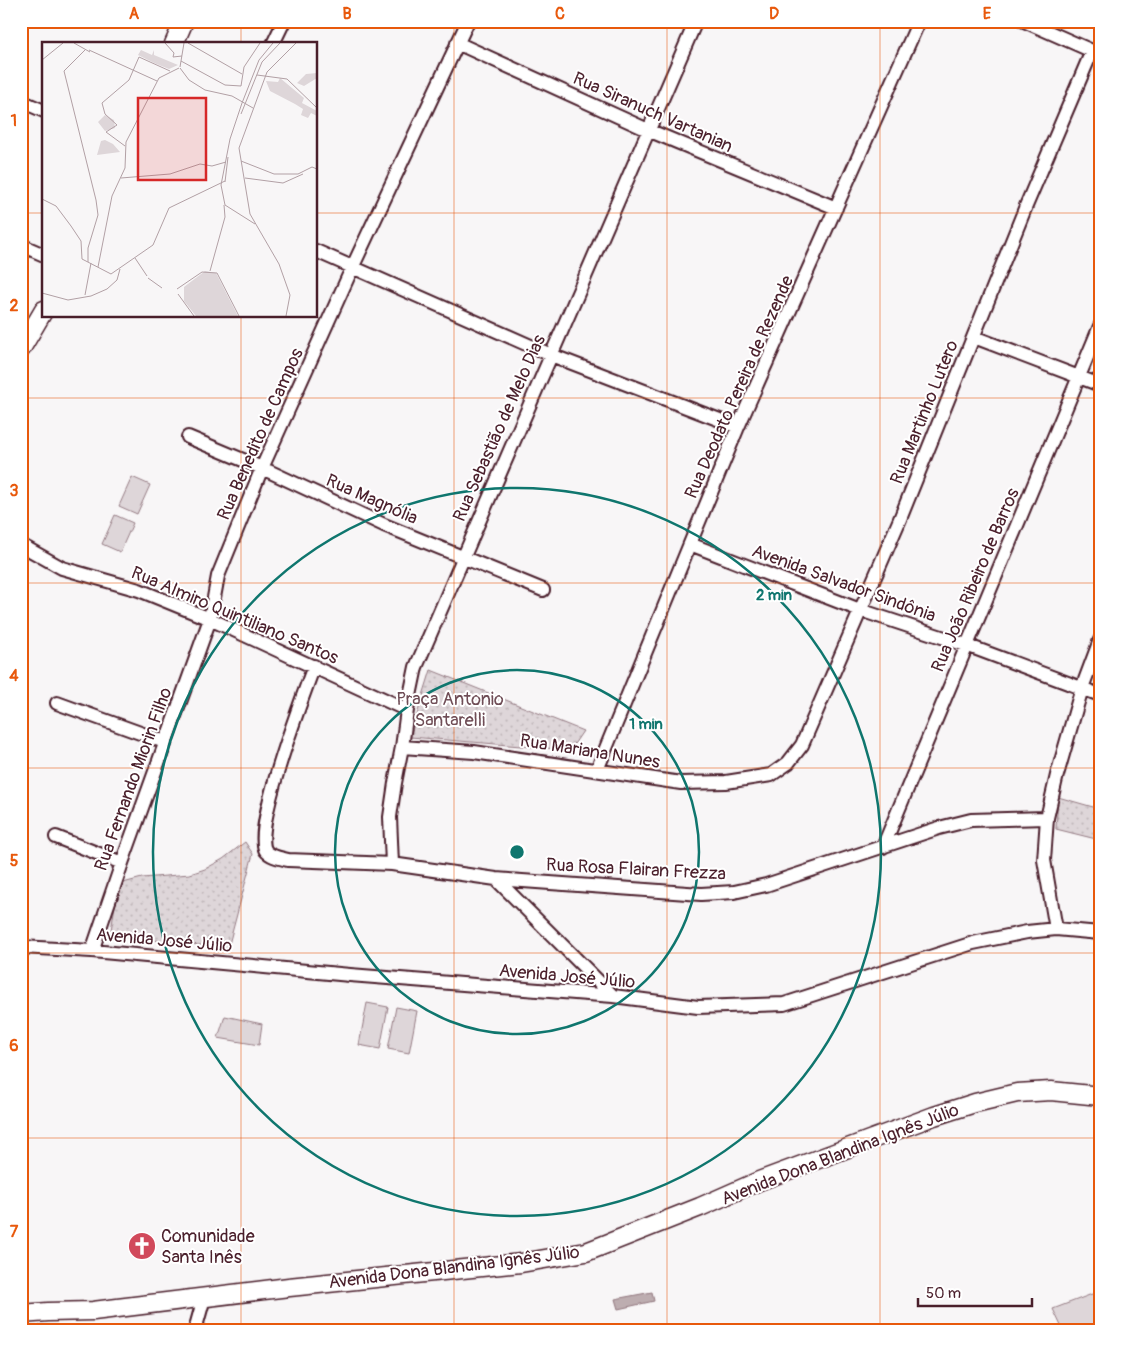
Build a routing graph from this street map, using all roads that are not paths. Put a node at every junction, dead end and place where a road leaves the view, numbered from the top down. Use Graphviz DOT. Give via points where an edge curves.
graph roads {
  1 [pos="284,21"];
  2 [pos="468,21"];
  3 [pos="696,21"];
  4 [pos="919,21"];
  5 [pos="1024,21"];
  6 [pos="180,23"];
  7 [pos="175,42"];
  8 [pos="274,42"];
  9 [pos="457,43"];
  10 [pos="1096,53"];
  11 [pos="21,101"];
  12 [pos="42,110"];
  13 [pos="648,130"];
  14 [pos="836,208"];
  15 [pos="21,245"];
  16 [pos="318,251"];
  17 [pos="42,254"];
  18 [pos="353,266"];
  19 [pos="42,313"];
  20 [pos="1100,326"];
  21 [pos="974,337"];
  22 [pos="21,349"];
  23 [pos="551,355"];
  24 [pos="1079,378"];
  25 [pos="1100,385"];
  26 [pos="738,427"];
  27 [pos="188,437"];
  28 [pos="262,468"];
  29 [pos="21,544"];
  30 [pos="690,544"];
  31 [pos="462,558"];
  32 [pos="543,590"];
  33 [pos="860,610"];
  34 [pos="210,620"];
  35 [pos="1100,640"];
  36 [pos="966,645"];
  37 [pos="314,666"];
  38 [pos="1082,688"];
  39 [pos="1100,695"];
  40 [pos="57,702"];
  41 [pos="407,710"];
  42 [pos="165,742"];
  43 [pos="402,747"];
  44 [pos="597,770"];
  45 [pos="771,774"];
  46 [pos="1047,818"];
  47 [pos="56,838"];
  48 [pos="883,847"];
  49 [pos="122,863"];
  50 [pos="392,864"];
  51 [pos="496,878"];
  52 [pos="1056,929"];
  53 [pos="1100,932"];
  54 [pos="21,947"];
  55 [pos="92,951"];
  56 [pos="613,996"];
  57 [pos="1100,1096"];
  58 [pos="204,1298"];
  59 [pos="21,1314"];
  60 [pos="194,1330"];
  1 -- 8 [label="street"];
  2 -- 9 [label="street, Rua Benedito de Campos"];
  3 -- 13 [label="street, Rua Sebastião de Melo Dias"];
  4 -- 14 [label="street, Rua Deodato Pereira de Rezende"];
  5 -- 10 [label="street"];
  6 -- 7 [label="main road"];
  9 -- 13 [label="street, Rua Siranuch Vartanian"];
  9 -- 18 [label="street, Rua Benedito de Campos"];
  10 -- 21 [label="street, Rua Martinho Lutero" via="1026,206"];
  11 -- 12 [label="street"];
  13 -- 14 [label="street, Rua Siranuch Vartanian"];
  13 -- 23 [label="street, Rua Sebastião de Melo Dias"];
  14 -- 26 [label="street, Rua Deodato Pereira de Rezende"];
  15 -- 17 [label="street"];
  16 -- 18 [label="street"];
  18 -- 23 [label="street"];
  18 -- 28 [label="street, Rua Benedito de Campos"];
  19 -- 22 [label="main road"];
  20 -- 24 [label="street, Rua João Ribeiro de Barros"];
  21 -- 24 [label="street"];
  21 -- 33 [label="street, Rua Martinho Lutero"];
  23 -- 26 [label="street"];
  23 -- 31 [label="street, Rua Sebastião de Melo Dias"];
  24 -- 25 [label="street"];
  24 -- 36 [label="street, Rua João Ribeiro de Barros"];
  26 -- 30 [label="street, Rua Deodato Pereira de Rezende"];
  27 -- 28 [label="street, Rua Magnólia"];
  28 -- 31 [label="street, Rua Magnólia"];
  28 -- 34 [label="street, Rua Benedito de Campos" via="218,576"];
  29 -- 34 [label="street, Rua Almiro Quintiliano Santos" via="62,568 132,588"];
  30 -- 33 [label="street, Avenida Salvador Sindônia"];
  30 -- 44 [label="street, Rua Deodato Pereira de Rezende"];
  31 -- 32 [label="street, Rua Magnólia"];
  31 -- 41 [label="street, Rua Sebastião de Melo Dias" via="416,667"];
  33 -- 36 [label="street, Avenida Salvador Sindônia"];
  33 -- 45 [label="street, Rua Martinho Lutero" via="802,745 788,763"];
  34 -- 37 [label="street, Rua Almiro Quintiliano Santos"];
  34 -- 42 [label="street, Rua Fernando Miorin Filho"];
  35 -- 38 [label="street"];
  36 -- 38 [label="street, Avenida Salvador Sindônia"];
  36 -- 48 [label="street, Rua João Ribeiro de Barros"];
  37 -- 41 [label="street, Rua Almiro Quintiliano Santos"];
  37 -- 50 [label="street, Rua Rosa Flairan Frezza" via="283,752 266,817 263,844 272,855 288,860"];
  38 -- 39 [label="street, Avenida Salvador Sindônia"];
  38 -- 46 [label="street"];
  40 -- 42 [label="street"];
  41 -- 43 [label="street, Rua Sebastião de Melo Dias"];
  42 -- 49 [label="street, Rua Fernando Miorin Filho"];
  43 -- 44 [label="street, Rua Mariana Nunes" via="474,752"];
  43 -- 50 [label="street, Rua Sebastião de Melo Dias" via="390,817"];
  44 -- 45 [label="street, Rua Mariana Nunes" via="681,783 726,782"];
  46 -- 48 [label="street, Rua Rosa Flairan Frezza" via="971,820"];
  46 -- 52 [label="street" via="1044,860"];
  47 -- 49 [label="street"];
  48 -- 51 [label="street, Rua Rosa Flairan Frezza" via="766,885 734,892 701,894"];
  49 -- 55 [label="street, Rua Fernando Miorin Filho"];
  50 -- 51 [label="street, Rua Rosa Flairan Frezza"];
  51 -- 56 [label="street"];
  52 -- 53 [label="street, Avenida José Júlio"];
  52 -- 56 [label="street, Avenida José Júlio" via="973,943 784,1004 698,1007"];
  54 -- 55 [label="street, Avenida José Júlio"];
  55 -- 56 [label="street, Avenida José Júlio"];
  57 -- 58 [label="main road, Avenida Dona Blandina Ignês Júlio" via="1051,1091 1017,1093 975,1103 759,1181 586,1252 521,1263"];
  58 -- 59 [label="main road, Avenida Dona Blandina Ignês Júlio" via="83,1312"];
  58 -- 60 [label="street"];
}
